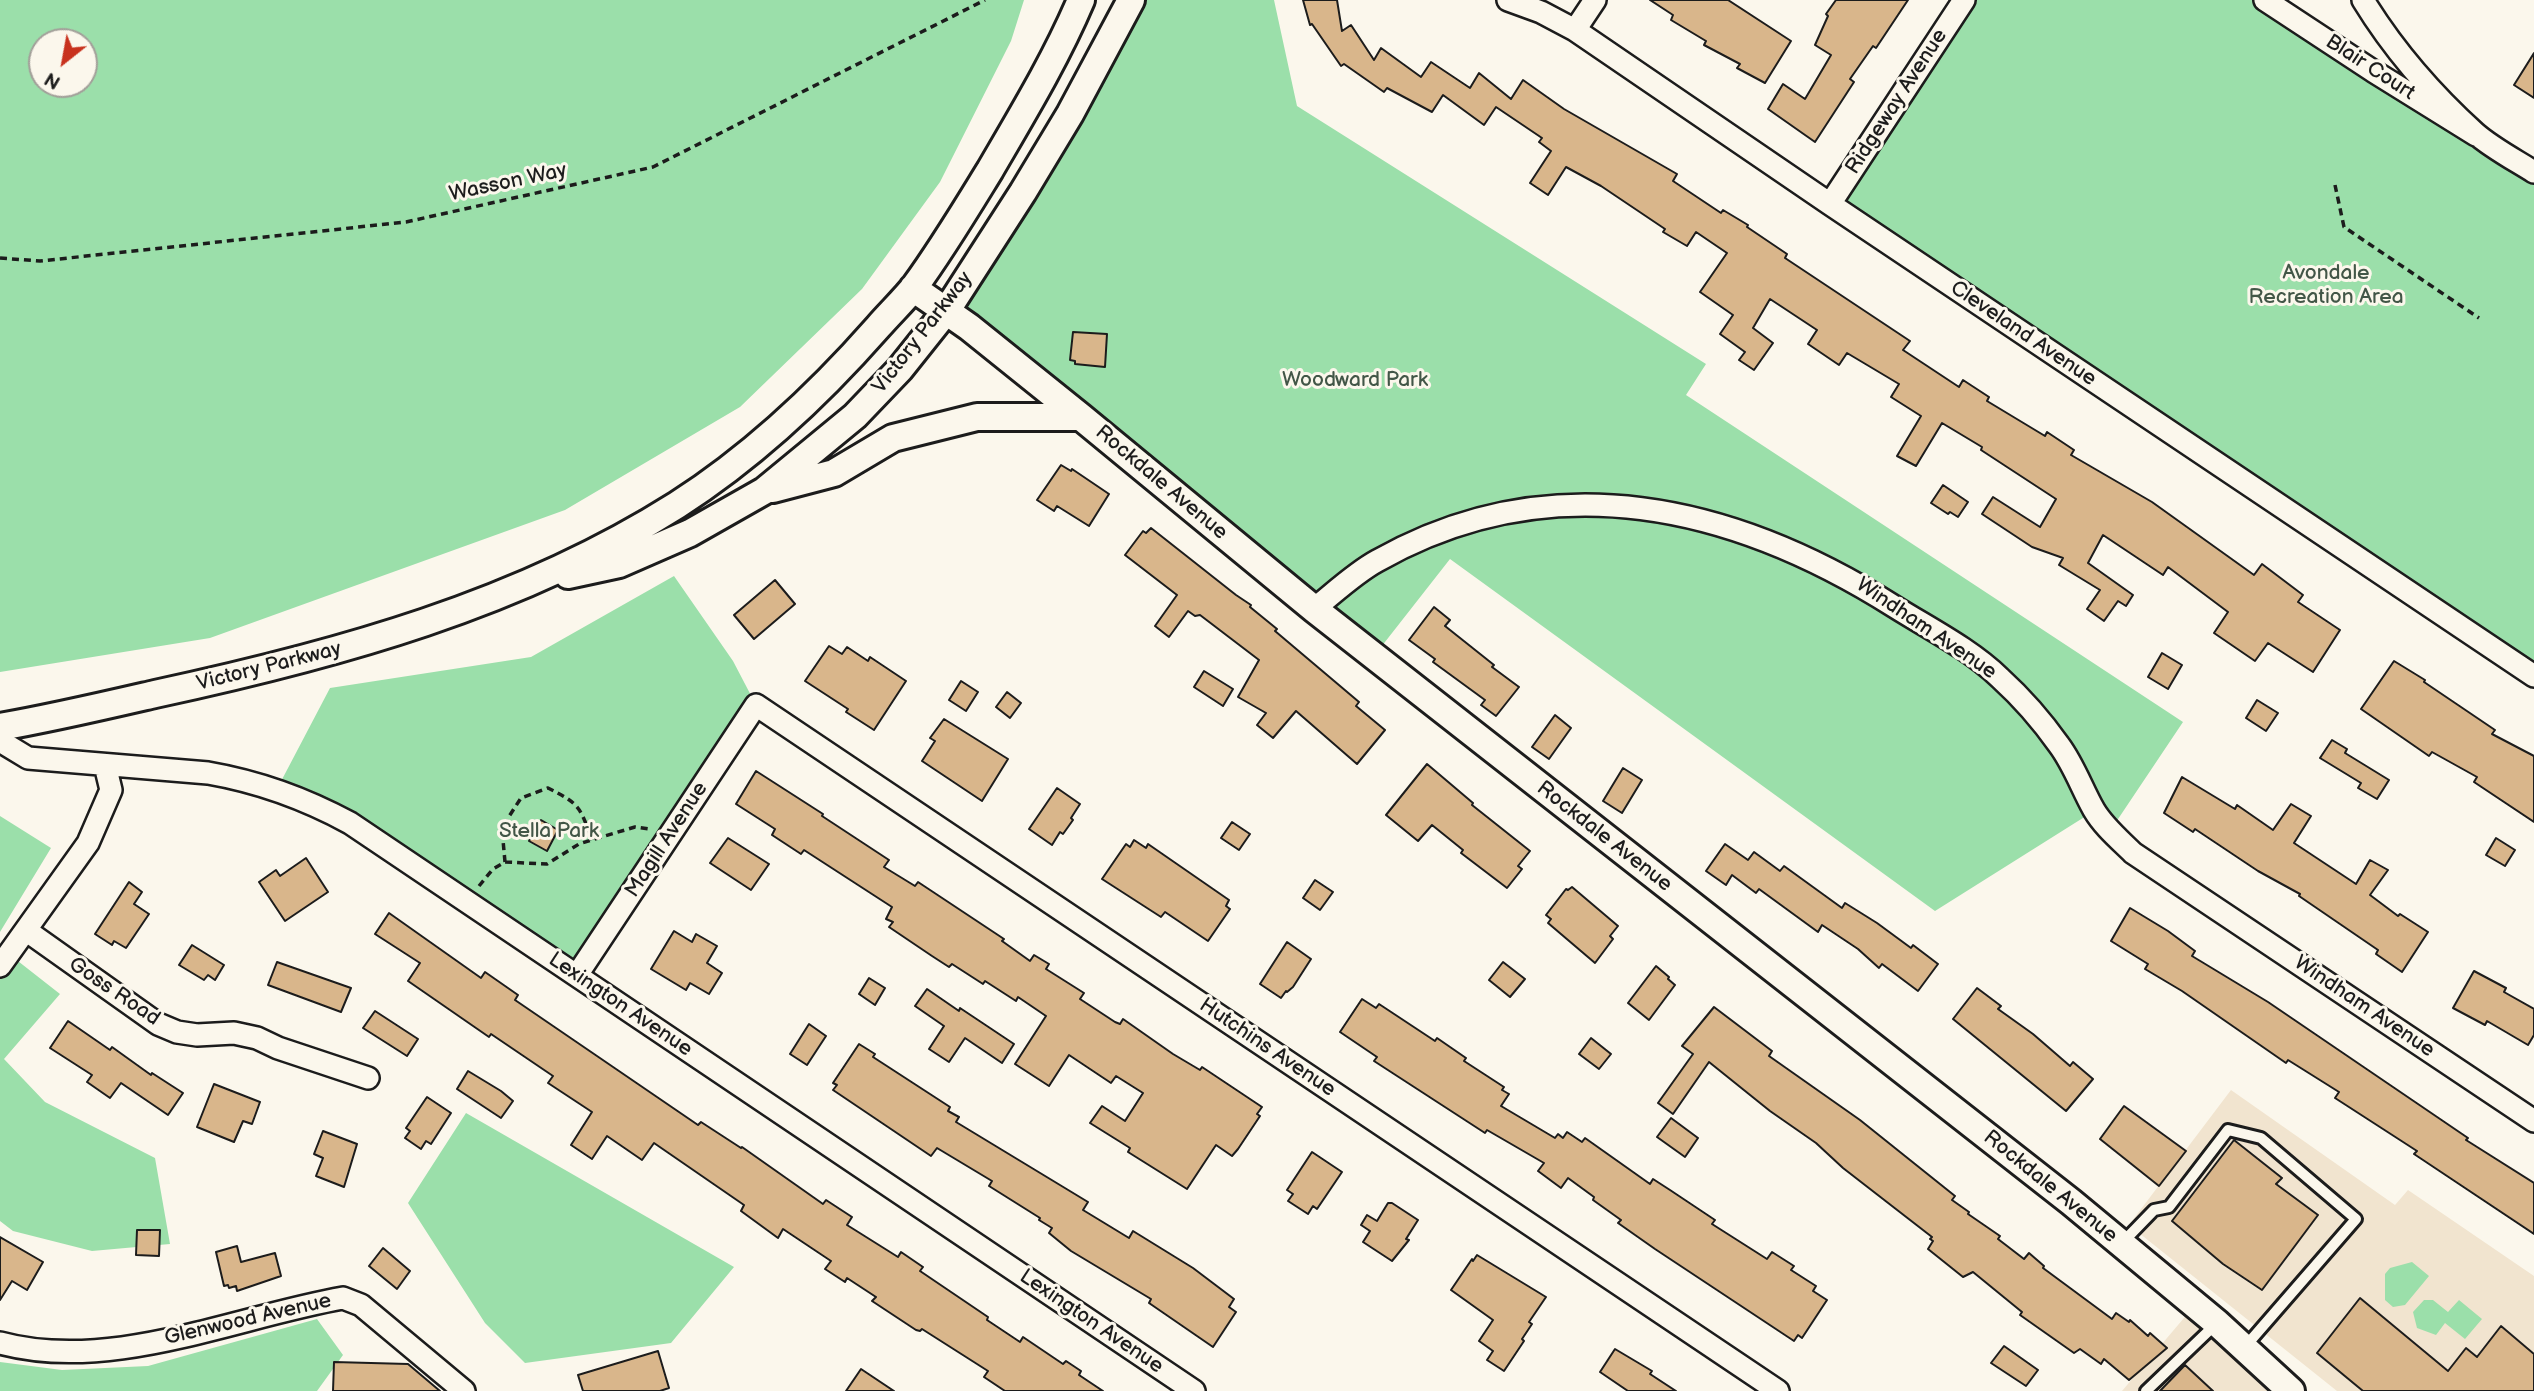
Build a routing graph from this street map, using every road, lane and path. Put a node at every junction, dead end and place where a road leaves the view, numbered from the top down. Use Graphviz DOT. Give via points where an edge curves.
graph roads {
  1 [pos="985,0"];
  2 [pos="1081,0"];
  3 [pos="1131,0"];
  4 [pos="1508,0"];
  5 [pos="1595,0"];
  6 [pos="1964,0"];
  7 [pos="2265,0"];
  8 [pos="2363,0"];
  9 [pos="1576,30"];
  10 [pos="2476,135"];
  11 [pos="2534,172"];
  12 [pos="2335,185"];
  13 [pos="1830,204"];
  14 [pos="0,258"];
  15 [pos="914,288"];
  16 [pos="947,310"];
  17 [pos="2479,318"];
  18 [pos="1082,417"];
  19 [pos="764,491"];
  20 [pos="532,583"];
  21 [pos="1314,609"];
  22 [pos="2534,676"];
  23 [pos="756,705"];
  24 [pos="0,727"];
  25 [pos="0,741"];
  26 [pos="105,765"];
  27 [pos="667,839"];
  28 [pos="592,840"];
  29 [pos="505,862"];
  30 [pos="468,902"];
  31 [pos="27,931"];
  32 [pos="0,966"];
  33 [pos="577,975"];
  34 [pos="368,1079"];
  35 [pos="2534,1121"];
  36 [pos="2121,1244"];
  37 [pos="2217,1324"];
  38 [pos="0,1343"];
  39 [pos="2244,1348"];
  40 [pos="464,1391"];
  41 [pos="1194,1391"];
  42 [pos="1778,1391"];
  43 [pos="2147,1391"];
  44 [pos="2291,1391"];
  1 -- 14 [label="path, Wasson Way" via="653,167 406,222 40,261"];
  2 -- 15 [label="street, Victory Parkway" via="1027,108"];
  3 -- 16 [label="street, Victory Parkway" via="1070,114"];
  4 -- 9 [label="street, Cleveland Avenue"];
  5 -- 9 [label="street"];
  6 -- 13 [label="street, Ridgeway Avenue"];
  7 -- 10 [label="street, Blair Court"];
  8 -- 10 [label="street" via="2384,35"];
  9 -- 13 [label="street, Cleveland Avenue"];
  10 -- 11 [label="street"];
  12 -- 17 [label="path" via="2344,227"];
  13 -- 22 [label="street, Cleveland Avenue"];
  15 -- 16 [label="street, Rockdale Avenue"];
  15 -- 20 [label="street, Victory Parkway" via="847,362 727,469 668,510"];
  16 -- 18 [label="street, Rockdale Avenue"];
  16 -- 19 [label="street, Victory Parkway" via="855,416"];
  18 -- 19 [label="street" via="977,417 893,438 834,474"];
  18 -- 21 [label="street, Rockdale Avenue"];
  19 -- 20 [label="street, Victory Parkway" via="690,533 619,564"];
  20 -- 24 [label="street, Victory Parkway" via="330,653"];
  21 -- 35 [label="street, Windham Avenue" via="1374,562 1418,539 1465,522 1545,507 1594,505 1690,516 1800,553 1852,580 1999,676 2060,746 2094,811 2133,853"];
  21 -- 36 [label="street, Rockdale Avenue"];
  23 -- 27 [label="street, Magill Avenue"];
  23 -- 42 [label="street, Hutchins Avenue"];
  25 -- 26 [label="street, Lexington Avenue" via="28,758"];
  26 -- 30 [label="street, Lexington Avenue" via="208,773 277,789 350,823"];
  26 -- 31 [label="street" via="111,790 94,831"];
  27 -- 28 [label="path" via="648,828 635,827"];
  27 -- 33 [label="street, Magill Avenue"];
  28 -- 29 [label="path" via="547,864"];
  28 -- 29 [label="path" via="573,800 548,788 520,798 508,818"];
  29 -- 30 [label="path" via="493,869"];
  30 -- 33 [label="street, Lexington Avenue"];
  31 -- 32 [label="street"];
  31 -- 34 [label="street, Goss Road" via="158,1024 197,1035 234,1033 257,1038"];
  33 -- 41 [label="street, Lexington Avenue"];
  36 -- 37 [label="street, Rockdale Avenue"];
  36 -- 39 [label="lane" via="2154,1210 2169,1207 2228,1130 2261,1138 2356,1219"];
  37 -- 39 [label="street, Rockdale Avenue"];
  37 -- 43 [label="lane"];
  38 -- 40 [label="street, Glenwood Avenue" via="36,1350 122,1349 343,1298 361,1305"];
  39 -- 44 [label="street, Rockdale Avenue"];
}
